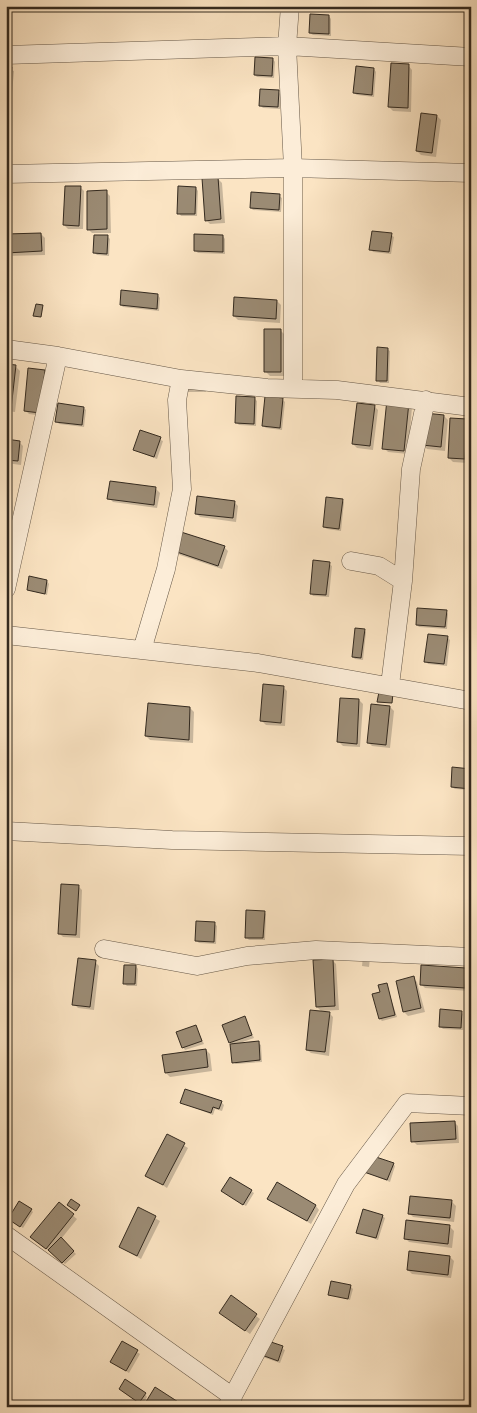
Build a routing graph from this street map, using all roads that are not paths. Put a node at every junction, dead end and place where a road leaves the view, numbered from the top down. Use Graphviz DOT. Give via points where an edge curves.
graph roads {
  1 [pos="290,6"];
  2 [pos="287,46"];
  3 [pos="6,54"];
  4 [pos="471,57"];
  5 [pos="293,168"];
  6 [pos="471,173"];
  7 [pos="6,174"];
  8 [pos="6,349"];
  9 [pos="58,356"];
  10 [pos="181,380"];
  11 [pos="293,388"];
  12 [pos="426,400"];
  13 [pos="471,407"];
  14 [pos="351,561"];
  15 [pos="403,581"];
  16 [pos="6,589"];
  17 [pos="6,635"];
  18 [pos="142,650"];
  19 [pos="390,685"];
  20 [pos="471,700"];
  21 [pos="6,831"];
  22 [pos="471,846"];
  23 [pos="104,949"];
  24 [pos="471,957"];
  25 [pos="471,1106"];
  26 [pos="6,1235"];
  27 [pos="230,1402"];
  1 -- 2 [label="street"];
  2 -- 3 [label="street"];
  2 -- 4 [label="street"];
  2 -- 5 [label="street"];
  5 -- 6 [label="street"];
  5 -- 7 [label="street"];
  5 -- 11 [label="street"];
  8 -- 9 [label="street"];
  9 -- 10 [label="street"];
  9 -- 16 [label="street"];
  10 -- 11 [label="street"];
  10 -- 18 [label="street" via="176,400 182,489 166,569"];
  11 -- 12 [label="street"];
  12 -- 13 [label="street"];
  12 -- 15 [label="street" via="411,469"];
  14 -- 15 [label="street" via="380,566"];
  15 -- 19 [label="street"];
  17 -- 18 [label="street"];
  18 -- 19 [label="street" via="258,663"];
  19 -- 20 [label="street"];
  21 -- 22 [label="street" via="172,840"];
  23 -- 24 [label="street" via="197,966 246,956 316,950"];
  25 -- 27 [label="street" via="407,1103 346,1184"];
  26 -- 27 [label="street"];
}
